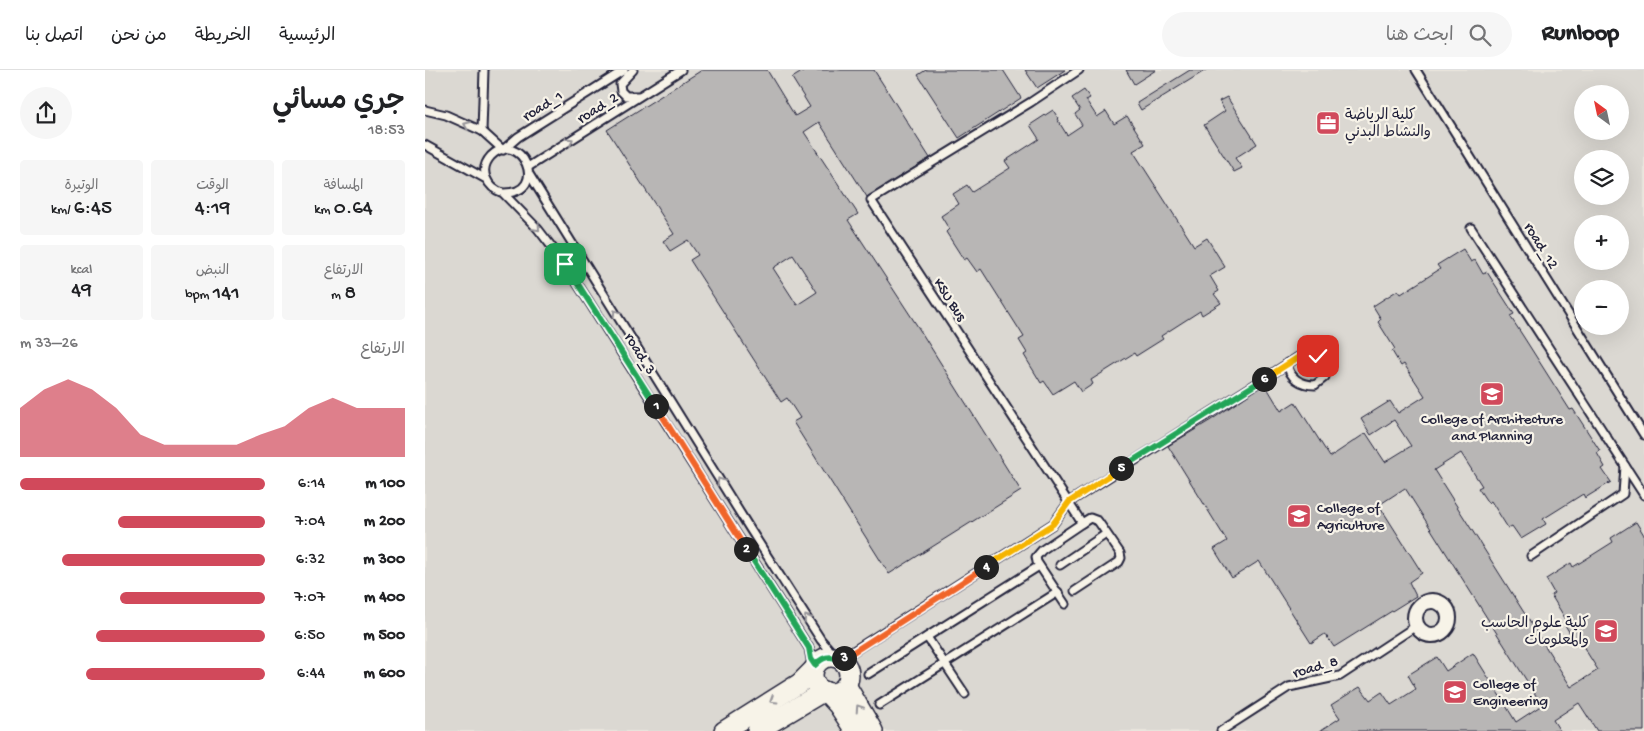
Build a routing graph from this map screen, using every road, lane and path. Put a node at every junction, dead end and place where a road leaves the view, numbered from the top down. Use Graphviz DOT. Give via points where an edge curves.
graph roads {
  1 [pos="485,70"];
  2 [pos="624,70"];
  3 [pos="633,70"];
  4 [pos="681,70"];
  5 [pos="1079,70"];
  6 [pos="1416,70"];
  7 [pos="641,96"];
  8 [pos="425,110"];
  9 [pos="482,131"];
  10 [pos="425,145"];
  11 [pos="503,150"];
  12 [pos="529,170"];
  13 [pos="486,179"];
  14 [pos="503,193"];
  15 [pos="1471,228"];
  16 [pos="1287,364"];
  17 [pos="1644,435"];
  18 [pos="1625,465"];
  19 [pos="1644,495"];
  20 [pos="1069,502"];
  21 [pos="1082,523"];
  22 [pos="1106,534"];
  23 [pos="1531,556"];
  24 [pos="1060,565"];
  25 [pos="1039,566"];
  26 [pos="1075,591"];
  27 [pos="1058,592"];
  28 [pos="1065,604"];
  29 [pos="1417,626"];
  30 [pos="927,637"];
  31 [pos="839,658"];
  32 [pos="944,664"];
  33 [pos="814,668"];
  34 [pos="868,674"];
  35 [pos="846,685"];
  36 [pos="825,692"];
  37 [pos="965,694"];
  38 [pos="879,705"];
  39 [pos="759,730"];
  40 [pos="724,731"];
  41 [pos="855,731"];
  42 [pos="873,731"];
  43 [pos="1221,731"];
  1 -- 9 [label="lane"];
  2 -- 11 [label="lane, road_1" via="518,137"];
  3 -- 7 [label="lane" via="620,84 621,91 626,96"];
  4 -- 7 [label="lane, road_2"];
  5 -- 20 [label="lane, KSU Bus" via="871,200"];
  6 -- 17 [label="lane, road_12"];
  12 -- 7 [label="lane, road_2, one-way"];
  9 -- 8 [label="lane, one-way"];
  9 -- 11 [label="lane"];
  10 -- 13 [label="lane"];
  11 -- 12 [label="lane" via="522,155"];
  11 -- 13 [label="lane" via="490,157 486,164"];
  12 -- 14 [label="lane" via="527,180 517,191"];
  31 -- 12 [label="lane, road_3, one-way" via="821,640 755,537"];
  13 -- 14 [label="lane" via="489,186"];
  14 -- 33 [label="lane, one-way" via="538,229 565,264 809,648"];
  15 -- 18 [label="lane"];
  16 -- 16 [label="lane" via="1305,353 1314,354 1324,363 1325,377 1315,386 1303,384 1290,374"];
  16 -- 20 [label="lane"];
  18 -- 19 [label="lane"];
  18 -- 23 [label="lane" via="1623,494"];
  20 -- 21 [label="lane, KSU Bus"];
  20 -- 31 [label="lane" via="1053,524"];
  21 -- 22 [label="lane" via="1094,518"];
  21 -- 25 [label="lane" via="1041,550 1036,556"];
  22 -- 24 [label="lane"];
  22 -- 26 [label="lane" via="1120,554 1119,562"];
  25 -- 27 [label="lane"];
  25 -- 30 [label="lane"];
  27 -- 28 [label="lane"];
  27 -- 32 [label="lane"];
  29 -- 43 [label="lane, road_8" via="1340,676 1289,688"];
  30 -- 32 [label="lane"];
  30 -- 34 [label="lane"];
  31 -- 33 [label="street" via="825,657"];
  31 -- 35 [label="street" via="848,668"];
  32 -- 37 [label="lane"];
  32 -- 38 [label="lane"];
  33 -- 36 [label="street" via="814,682"];
  33 -- 40 [label="street, one-way" via="800,683"];
  35 -- 36 [label="street" via="837,692"];
  42 -- 35 [label="street, one-way"];
  36 -- 39 [label="street"];
  36 -- 41 [label="street"];
}
